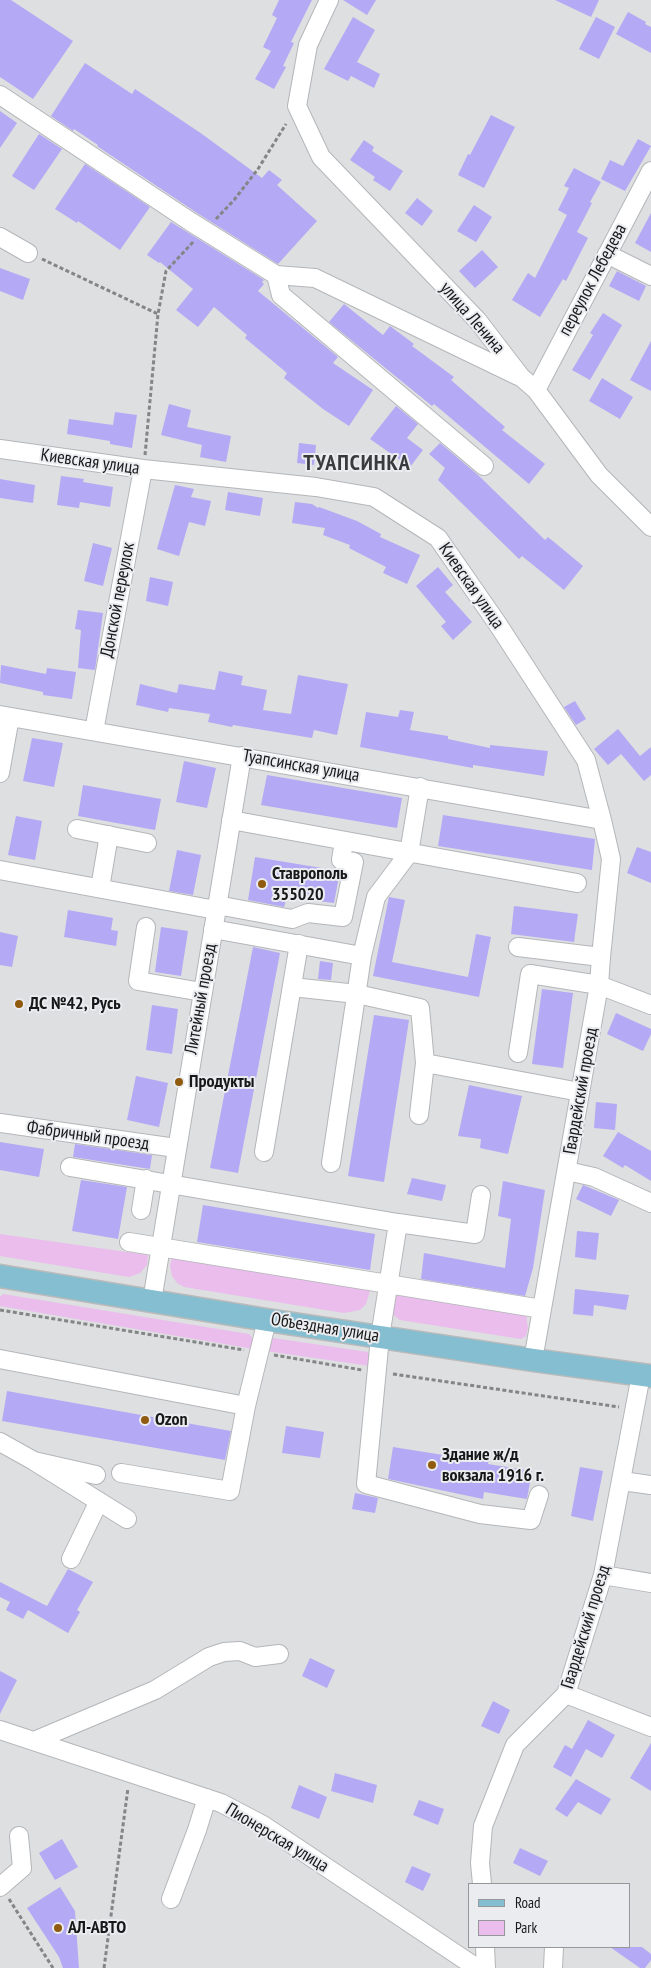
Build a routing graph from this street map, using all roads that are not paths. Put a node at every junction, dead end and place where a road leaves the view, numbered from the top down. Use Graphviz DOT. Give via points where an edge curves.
graph roads {
  1 [pos="328,0"];
  2 [pos="0,94"];
  3 [pos="651,171"];
  4 [pos="0,237"];
  5 [pos="28,253"];
  6 [pos="607,254"];
  7 [pos="276,275"];
  8 [pos="651,276"];
  9 [pos="521,377"];
  10 [pos="536,390"];
  11 [pos="0,449"];
  12 [pos="484,466"];
  13 [pos="144,470"];
  14 [pos="651,527"];
  15 [pos="5,716"];
  16 [pos="94,731"];
  17 [pos="242,756"];
  18 [pos="0,773"];
  19 [pos="420,787"];
  20 [pos="231,820"];
  21 [pos="602,820"];
  22 [pos="78,829"];
  23 [pos="109,835"];
  24 [pos="344,841"];
  25 [pos="147,842"];
  26 [pos="409,853"];
  27 [pos="0,870"];
  28 [pos="578,883"];
  29 [pos="100,888"];
  30 [pos="217,908"];
  31 [pos="146,927"];
  32 [pos="213,929"];
  33 [pos="299,944"];
  34 [pos="518,947"];
  35 [pos="362,956"];
  36 [pos="600,957"];
  37 [pos="600,985"];
  38 [pos="292,987"];
  39 [pos="202,992"];
  40 [pos="357,994"];
  41 [pos="651,1005"];
  42 [pos="518,1053"];
  43 [pos="425,1062"];
  44 [pos="580,1092"];
  45 [pos="419,1115"];
  46 [pos="0,1124"];
  47 [pos="176,1148"];
  48 [pos="264,1152"];
  49 [pos="331,1163"];
  50 [pos="70,1167"];
  51 [pos="566,1171"];
  52 [pos="146,1179"];
  53 [pos="171,1183"];
  54 [pos="481,1195"];
  55 [pos="651,1203"];
  56 [pos="141,1210"];
  57 [pos="398,1223"];
  58 [pos="129,1242"];
  59 [pos="160,1248"];
  60 [pos="0,1276"];
  61 [pos="388,1285"];
  62 [pos="152,1300"];
  63 [pos="542,1309"];
  64 [pos="268,1320"];
  65 [pos="380,1337"];
  66 [pos="0,1360"];
  67 [pos="533,1360"];
  68 [pos="646,1376"];
  69 [pos="246,1406"];
  70 [pos="0,1442"];
  71 [pos="34,1461"];
  72 [pos="121,1473"];
  73 [pos="96,1475"];
  74 [pos="622,1481"];
  75 [pos="651,1485"];
  76 [pos="539,1495"];
  77 [pos="99,1501"];
  78 [pos="127,1519"];
  79 [pos="71,1558"];
  80 [pos="604,1575"];
  81 [pos="651,1584"];
  82 [pos="279,1654"];
  83 [pos="566,1694"];
  84 [pos="651,1727"];
  85 [pos="0,1730"];
  86 [pos="34,1741"];
  87 [pos="207,1798"];
  88 [pos="19,1836"];
  89 [pos="482,1883"];
  90 [pos="0,1886"];
  91 [pos="171,1899"];
  92 [pos="485,1948"];
  93 [pos="554,1948"];
  94 [pos="477,1968"];
  95 [pos="486,1968"];
  96 [pos="554,1968"];
  1 -- 9 [label="street, улица Ленина" via="308,44 298,106 321,157 478,321"];
  2 -- 7 [label="street"];
  3 -- 6 [label="street, переулок Лебедева"];
  4 -- 5 [label="street"];
  6 -- 8 [label="street"];
  6 -- 10 [label="street, переулок Лебедева"];
  7 -- 9 [label="street" via="316,278"];
  7 -- 12 [label="street" via="281,295"];
  9 -- 10 [label="street, улица Ленина"];
  10 -- 14 [label="street, улица Ленина" via="599,476"];
  11 -- 13 [label="street, Киевская улица"];
  13 -- 16 [label="street, Донской переулок"];
  13 -- 21 [label="street, Киевская улица" via="316,487 374,497 438,538 503,630 586,760"];
  15 -- 16 [label="street, Туапсинская улица"];
  15 -- 18 [label="street"];
  16 -- 17 [label="street, Туапсинская улица"];
  17 -- 19 [label="street, Туапсинская улица"];
  17 -- 20 [label="street, Литейный проезд"];
  19 -- 21 [label="street, Туапсинская улица"];
  19 -- 26 [label="street"];
  20 -- 24 [label="street"];
  20 -- 30 [label="street, Литейный проезд"];
  21 -- 36 [label="street, Гвардейский проезд" via="611,859"];
  22 -- 23 [label="street"];
  23 -- 25 [label="street"];
  23 -- 29 [label="street"];
  24 -- 26 [label="street"];
  24 -- 30 [label="street" via="341,860 354,862 343,917 308,913 292,919"];
  26 -- 28 [label="street"];
  26 -- 35 [label="street" via="376,897"];
  27 -- 29 [label="street"];
  29 -- 30 [label="street"];
  30 -- 32 [label="street, Литейный проезд"];
  31 -- 39 [label="street" via="138,981"];
  32 -- 33 [label="street"];
  32 -- 39 [label="street, Литейный проезд"];
  33 -- 35 [label="street"];
  33 -- 38 [label="street"];
  34 -- 36 [label="street"];
  35 -- 40 [label="street"];
  36 -- 37 [label="street, Гвардейский проезд"];
  37 -- 41 [label="street"];
  37 -- 42 [label="street" via="530,974"];
  37 -- 44 [label="street, Гвардейский проезд"];
  38 -- 40 [label="street"];
  38 -- 48 [label="street"];
  39 -- 47 [label="street, Литейный проезд"];
  40 -- 43 [label="street" via="420,1008"];
  40 -- 49 [label="street"];
  43 -- 44 [label="street"];
  43 -- 45 [label="street"];
  44 -- 51 [label="street, Гвардейский проезд"];
  46 -- 47 [label="street, Фабричный проезд"];
  47 -- 53 [label="street, Литейный проезд"];
  50 -- 52 [label="street"];
  51 -- 55 [label="street" via="594,1177"];
  51 -- 63 [label="street, Гвардейский проезд"];
  52 -- 53 [label="street"];
  52 -- 56 [label="street"];
  53 -- 57 [label="street"];
  53 -- 59 [label="street, Литейный проезд"];
  54 -- 57 [label="street" via="475,1234"];
  57 -- 61 [label="street"];
  58 -- 59 [label="street"];
  59 -- 61 [label="street"];
  59 -- 62 [label="street, Литейный проезд"];
  60 -- 62 [label="main road, Объездная улица"];
  61 -- 63 [label="street"];
  61 -- 65 [label="street"];
  62 -- 64 [label="main road, Объездная улица"];
  63 -- 67 [label="street, Гвардейский проезд"];
  64 -- 65 [label="main road, Объездная улица"];
  64 -- 69 [label="street"];
  65 -- 67 [label="main road, Объездная улица"];
  65 -- 76 [label="street" via="366,1484 480,1514 531,1520"];
  66 -- 69 [label="street"];
  67 -- 68 [label="main road, Объездная улица"];
  68 -- 74 [label="street, Гвардейский проезд" via="635,1409"];
  69 -- 72 [label="street" via="230,1491"];
  70 -- 71 [label="street"];
  71 -- 73 [label="street"];
  71 -- 77 [label="street"];
  74 -- 75 [label="street"];
  74 -- 80 [label="street, Гвардейский проезд"];
  77 -- 78 [label="street"];
  77 -- 79 [label="street"];
  80 -- 81 [label="street"];
  80 -- 83 [label="street, Гвардейский проезд"];
  82 -- 86 [label="street" via="255,1657 240,1650 209,1657 155,1690"];
  83 -- 84 [label="street"];
  83 -- 89 [label="street, Гвардейский проезд" via="515,1744 483,1826"];
  85 -- 86 [label="street, Пионерская улица"];
  86 -- 87 [label="street, Пионерская улица"];
  87 -- 91 [label="street"];
  87 -- 94 [label="street, Пионерская улица" via="263,1825"];
  88 -- 90 [label="street" via="22,1868"];
  92 -- 95 [label="street"];
  93 -- 96 [label="street"];
}
